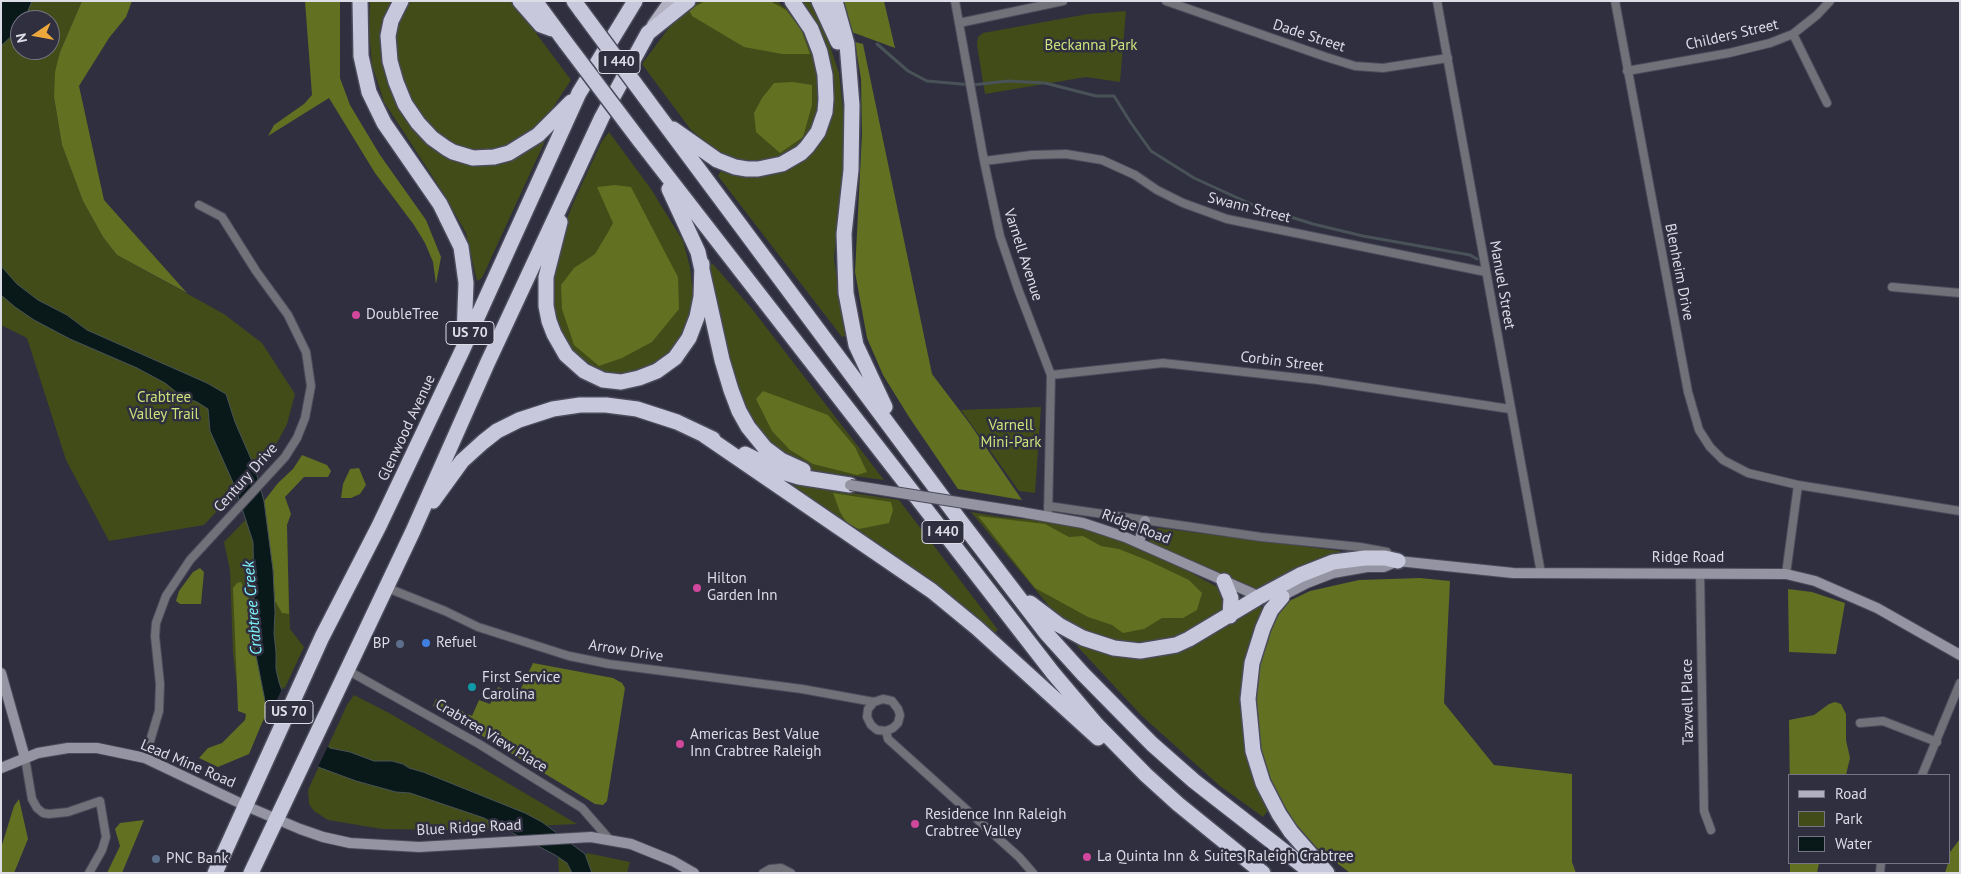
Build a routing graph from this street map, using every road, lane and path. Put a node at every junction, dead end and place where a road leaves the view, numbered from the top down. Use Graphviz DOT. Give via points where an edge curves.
graph roads {
  1 [pos="360,1"];
  2 [pos="402,1"];
  3 [pos="520,1"];
  4 [pos="535,1"];
  5 [pos="635,1"];
  6 [pos="670,1"];
  7 [pos="688,1"];
  8 [pos="792,1"];
  9 [pos="819,1"];
  10 [pos="835,1"];
  11 [pos="955,1"];
  12 [pos="1063,1"];
  13 [pos="1166,1"];
  14 [pos="1437,1"];
  15 [pos="1615,1"];
  16 [pos="1830,1"];
  17 [pos="578,6"];
  18 [pos="958,23"];
  19 [pos="648,33"];
  20 [pos="1793,34"];
  21 [pos="561,37"];
  22 [pos="1448,58"];
  23 [pos="1627,71"];
  24 [pos="851,84"];
  25 [pos="579,94"];
  26 [pos="1827,103"];
  27 [pos="659,117"];
  28 [pos="984,161"];
  29 [pos="656,162"];
  30 [pos="573,177"];
  31 [pos="199,206"];
  32 [pos="702,264"];
  33 [pos="1486,272"];
  34 [pos="1892,287"];
  35 [pos="1960,292"];
  36 [pos="462,351"];
  37 [pos="1051,375"];
  38 [pos="1510,409"];
  39 [pos="704,435"];
  40 [pos="900,439"];
  41 [pos="850,485"];
  42 [pos="1798,485"];
  43 [pos="1048,511"];
  44 [pos="1960,511"];
  45 [pos="1144,521"];
  46 [pos="413,531"];
  47 [pos="1139,542"];
  48 [pos="1398,561"];
  49 [pos="1541,573"];
  50 [pos="1700,573"];
  51 [pos="1786,574"];
  52 [pos="1224,581"];
  53 [pos="385,587"];
  54 [pos="1014,590"];
  55 [pos="1259,597"];
  56 [pos="1282,597"];
  57 [pos="1230,616"];
  58 [pos="1960,655"];
  59 [pos="348,670"];
  60 [pos="1,673"];
  61 [pos="1960,683"];
  62 [pos="874,702"];
  63 [pos="1860,723"];
  64 [pos="886,731"];
  65 [pos="1937,742"];
  66 [pos="25,758"];
  67 [pos="145,758"];
  68 [pos="1,768"];
  69 [pos="1922,774"];
  70 [pos="1146,775"];
  71 [pos="246,806"];
  72 [pos="276,819"];
  73 [pos="1711,830"];
  74 [pos="610,840"];
  75 [pos="89,873"];
  76 [pos="216,873"];
  77 [pos="251,873"];
  78 [pos="694,873"];
  79 [pos="763,873"];
  80 [pos="791,873"];
  81 [pos="1033,873"];
  82 [pos="1263,873"];
  83 [pos="1312,873"];
  84 [pos="1327,873"];
  1 -- 36 [label="highway" via="361,56 369,92 384,122 440,204 461,247 467,300"];
  2 -- 25 [label="highway" via="388,36 396,82 418,123 432,138 454,152 473,158 509,153 538,135"];
  3 -- 21 [label="highway" via="541,25"];
  4 -- 21 [label="highway, I 440"];
  5 -- 25 [label="highway, Glenwood Avenue / US 70"];
  6 -- 19 [label="main road, US 70"];
  7 -- 19 [label="highway"];
  8 -- 27 [label="highway" via="816,40 826,87 822,122 813,140 801,153 770,167 734,167 717,160"];
  9 -- 24 [label="highway" via="840,45"];
  10 -- 24 [label="highway" via="847,44"];
  11 -- 18 [label="street, Varnell Avenue"];
  12 -- 18 [label="street"];
  13 -- 22 [label="street, Dade Street" via="1355,66 1383,68"];
  14 -- 22 [label="street, Manuel Street"];
  15 -- 23 [label="street, Blenheim Drive"];
  16 -- 20 [label="street, Childers Street"];
  17 -- 27 [label="highway, I 440, bridge"];
  18 -- 28 [label="street, Varnell Avenue"];
  19 -- 30 [label="highway, US 70"];
  20 -- 23 [label="street, Childers Street" via="1729,53"];
  20 -- 26 [label="street"];
  21 -- 29 [label="highway, I 440, bridge"];
  22 -- 33 [label="street, Manuel Street"];
  23 -- 42 [label="street, Blenheim Drive" via="1688,392 1699,430 1723,460 1748,473"];
  24 -- 40 [label="highway" via="851,170 844,234 846,293 856,345"];
  25 -- 36 [label="highway, Glenwood Avenue / US 70"];
  27 -- 40 [label="highway, I 440"];
  28 -- 33 [label="street, Swann Street" via="1066,154 1102,160 1183,203 1227,219"];
  28 -- 37 [label="street, Varnell Avenue" via="1000,236"];
  29 -- 32 [label="highway" via="694,239"];
  29 -- 70 [label="highway, I 440" via="1053,674"];
  30 -- 32 [label="highway" via="549,263 545,290 554,334 566,355 584,371 603,380 630,381 653,373 675,358 690,338 698,317"];
  30 -- 46 [label="highway, US 70"];
  31 -- 67 [label="street, Century Drive" via="222,217 288,315 306,352 312,386 310,402 297,438 285,457 190,560 176,578 160,610 155,636 160,708"];
  32 -- 41 [label="highway" via="730,390 748,428 765,448 781,460"];
  33 -- 38 [label="street, Manuel Street"];
  34 -- 35 [label="street"];
  36 -- 71 [label="highway, Glenwood Avenue / US 70"];
  37 -- 38 [label="street, Corbin Street" via="1163,363 1318,380"];
  37 -- 43 [label="street, Varnell Avenue"];
  38 -- 49 [label="street, Manuel Street"];
  39 -- 41 [label="highway" via="782,472"];
  39 -- 46 [label="highway" via="677,422 622,406 580,405 530,416 497,431 472,451"];
  39 -- 70 [label="highway" via="932,591 1080,722"];
  40 -- 54 [label="highway, I 440"];
  41 -- 43 [label="street, Ridge Road, bridge" via="1021,512"];
  42 -- 44 [label="street, Blenheim Drive"];
  42 -- 51 [label="street"];
  43 -- 45 [label="street, Ridge Road"];
  43 -- 47 [label="street, Ridge Road"];
  45 -- 47 [label="street"];
  45 -- 48 [label="street, Ridge Road" via="1360,547 1386,552"];
  46 -- 53 [label="highway, US 70"];
  47 -- 52 [label="street, Ridge Road"];
  48 -- 49 [label="street, Ridge Road" via="1483,571"];
  48 -- 55 [label="highway" via="1365,558 1334,562 1300,575"];
  48 -- 56 [label="street, Ridge Road" via="1384,567 1333,573"];
  49 -- 50 [label="street, Ridge Road"];
  50 -- 51 [label="street, Ridge Road"];
  50 -- 73 [label="street, Tazwell Place" via="1704,811"];
  51 -- 58 [label="street, Ridge Road" via="1815,581 1877,608"];
  52 -- 55 [label="street, Ridge Road"];
  52 -- 57 [label="highway" via="1232,598"];
  53 -- 59 [label="highway, US 70"];
  53 -- 62 [label="street, Arrow Drive" via="478,626 569,656"];
  54 -- 57 [label="highway" via="1070,632 1100,645 1126,650 1176,645"];
  54 -- 83 [label="highway, I 440" via="1083,674 1152,744"];
  55 -- 56 [label="street, Ridge Road"];
  55 -- 57 [label="highway"];
  56 -- 84 [label="highway" via="1271,610 1252,663 1248,699 1253,752 1263,783 1279,814"];
  59 -- 72 [label="highway, US 70"];
  59 -- 74 [label="street, Crabtree View Place" via="470,739 582,808"];
  60 -- 66 [label="street"];
  61 -- 65 [label="street"];
  62 -- 64 [label="street" via="867,717 871,725"];
  62 -- 64 [label="street, Arrow Drive" via="892,701 898,709 898,723"];
  63 -- 65 [label="street" via="1883,721"];
  64 -- 81 [label="street" via="888,739"];
  65 -- 69 [label="street"];
  66 -- 67 [label="street, Lead Mine Road" via="68,748 96,748"];
  66 -- 68 [label="street, Lead Mine Road"];
  66 -- 75 [label="street" via="32,799 43,813 68,812 100,801 106,837"];
  67 -- 71 [label="street, Lead Mine Road"];
  70 -- 82 [label="highway, I 440"];
  71 -- 72 [label="street, Blue Ridge Road"];
  71 -- 76 [label="highway, Glenwood Avenue / US 70"];
  72 -- 74 [label="street, Blue Ridge Road" via="323,837 350,843 419,847 591,837"];
  72 -- 77 [label="highway, US 70"];
  74 -- 78 [label="street, Blue Ridge Road" via="631,844"];
  79 -- 80 [label="street" via="782,868"];
}
